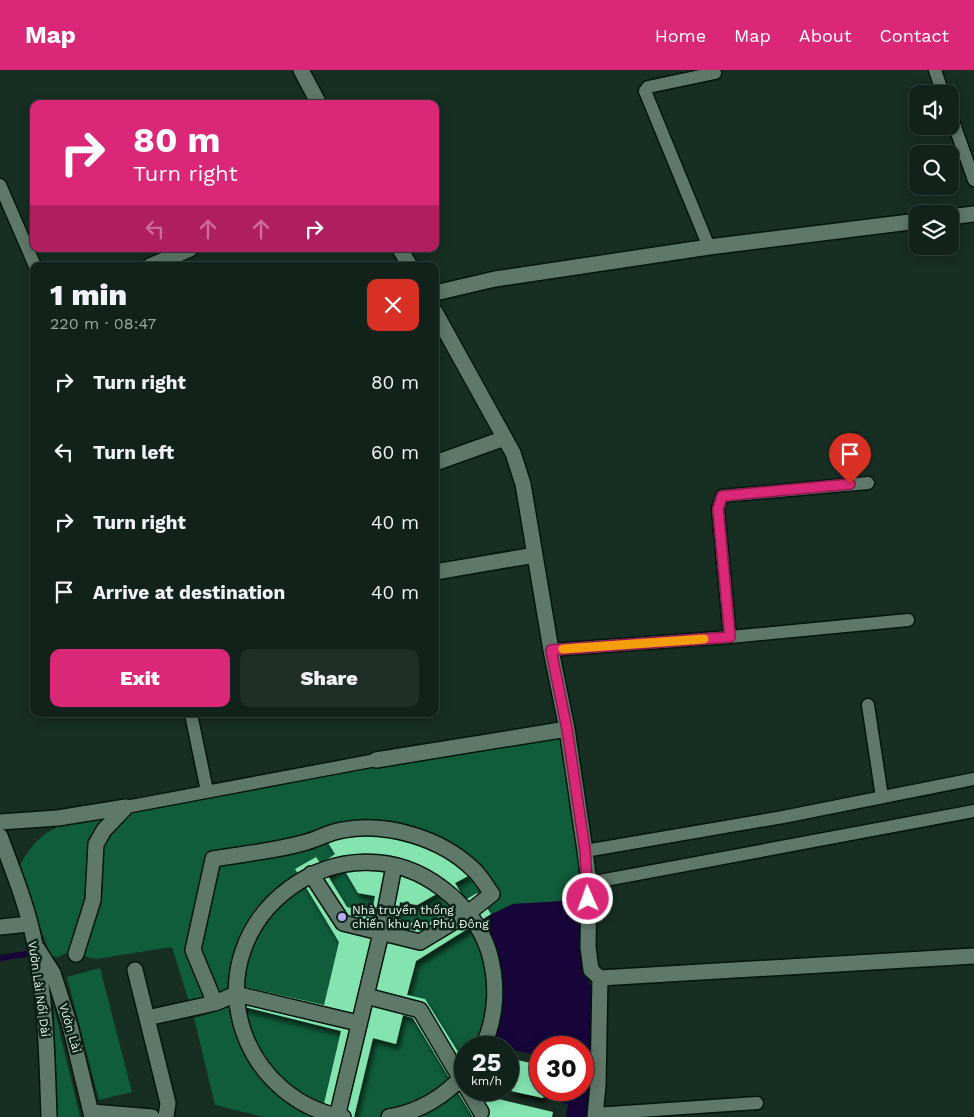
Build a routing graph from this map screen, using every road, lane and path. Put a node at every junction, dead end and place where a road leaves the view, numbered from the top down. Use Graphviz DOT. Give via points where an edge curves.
graph roads {
  1 [pos="300,70"];
  2 [pos="934,70"];
  3 [pos="715,73"];
  4 [pos="940,85"];
  5 [pos="317,100"];
  6 [pos="958,135"];
  7 [pos="974,180"];
  8 [pos="0,185"];
  9 [pos="974,214"];
  10 [pos="959,216"];
  11 [pos="909,222"];
  12 [pos="709,247"];
  13 [pos="183,252"];
  14 [pos="33,262"];
  15 [pos="159,262"];
  16 [pos="439,292"];
  17 [pos="439,319"];
  18 [pos="505,438"];
  19 [pos="439,462"];
  20 [pos="868,483"];
  21 [pos="536,555"];
  22 [pos="439,571"];
  23 [pos="908,620"];
  24 [pos="730,637"];
  25 [pos="551,650"];
  26 [pos="868,705"];
  27 [pos="192,717"];
  28 [pos="567,729"];
  29 [pos="376,760"];
  30 [pos="974,779"];
  31 [pos="207,791"];
  32 [pos="882,797"];
  33 [pos="126,807"];
  34 [pos="974,811"];
  35 [pos="0,822"];
  36 [pos="0,836"];
  37 [pos="585,850"];
  38 [pos="394,866"];
  39 [pos="311,874"];
  40 [pos="588,883"];
  41 [pos="468,912"];
  42 [pos="29,924"];
  43 [pos="0,927"];
  44 [pos="381,933"];
  45 [pos="35,945"];
  46 [pos="76,954"];
  47 [pos="974,956"];
  48 [pos="135,970"];
  49 [pos="600,978"];
  50 [pos="236,994"];
  51 [pos="366,996"];
  52 [pos="215,1003"];
  53 [pos="147,1018"];
  54 [pos="358,1023"];
  55 [pos="486,1036"];
  56 [pos="454,1064"];
  57 [pos="454,1089"];
  58 [pos="475,1101"];
  59 [pos="757,1102"];
  60 [pos="481,1112"];
  61 [pos="92,1115"];
  62 [pos="595,1115"];
  63 [pos="49,1117"];
  64 [pos="152,1117"];
  65 [pos="166,1117"];
  66 [pos="339,1117"];
  67 [pos="390,1117"];
  1 -- 5 [label="street"];
  2 -- 4 [label="lane"];
  3 -- 12 [label="lane" via="648,86 645,91"];
  6 -- 7 [label="lane"];
  8 -- 14 [label="lane"];
  9 -- 10 [label="street"];
  11 -- 12 [label="street"];
  12 -- 16 [label="street" via="495,279"];
  13 -- 15 [label="street"];
  17 -- 18 [label="street"];
  18 -- 19 [label="street"];
  18 -- 21 [label="street" via="523,484"];
  20 -- 24 [label="lane" via="722,496 718,509"];
  21 -- 22 [label="street"];
  21 -- 25 [label="street"];
  23 -- 24 [label="lane"];
  24 -- 25 [label="lane"];
  25 -- 28 [label="street"];
  26 -- 32 [label="lane"];
  27 -- 31 [label="lane"];
  28 -- 29 [label="street"];
  28 -- 37 [label="street"];
  29 -- 31 [label="lane"];
  30 -- 32 [label="lane"];
  31 -- 33 [label="lane"];
  32 -- 37 [label="lane"];
  33 -- 35 [label="street" via="58,818"];
  33 -- 46 [label="street" via="104,830 96,844 92,900"];
  34 -- 40 [label="lane"];
  36 -- 42 [label="street, Vườn Lài Nối Dài"];
  37 -- 40 [label="street"];
  38 -- 39 [label="street" via="355,863"];
  38 -- 41 [label="street" via="438,884"];
  38 -- 44 [label="street"];
  39 -- 44 [label="street" via="342,923"];
  39 -- 50 [label="street" via="284,891 255,924 239,965"];
  40 -- 49 [label="street" via="588,947 591,970"];
  41 -- 44 [label="street" via="420,942"];
  41 -- 52 [label="street" via="492,894 476,872 447,850 402,832 374,828 345,829 320,835 306,843 213,859 193,950"];
  41 -- 55 [label="street" via="488,949 494,976 492,1018"];
  42 -- 43 [label="street"];
  42 -- 45 [label="street, Vườn Lài Nối Dài"];
  44 -- 51 [label="street"];
  45 -- 61 [label="street, Vườn Lài" via="53,973"];
  45 -- 63 [label="street, Vườn Lài Nối Dài" via="47,1041"];
  47 -- 49 [label="street"];
  48 -- 53 [label="street"];
  49 -- 62 [label="street"];
  50 -- 52 [label="street"];
  50 -- 54 [label="street"];
  50 -- 66 [label="street" via="246,1039 267,1073 296,1099"];
  51 -- 54 [label="street"];
  51 -- 56 [label="street" via="420,1010"];
  52 -- 53 [label="street"];
  53 -- 65 [label="street" via="168,1103"];
  54 -- 66 [label="street"];
  57 -- 67 [label="street" via="425,1105"];
  58 -- 60 [label="street"];
  59 -- 62 [label="lane"];
  61 -- 64 [label="street"];
}
